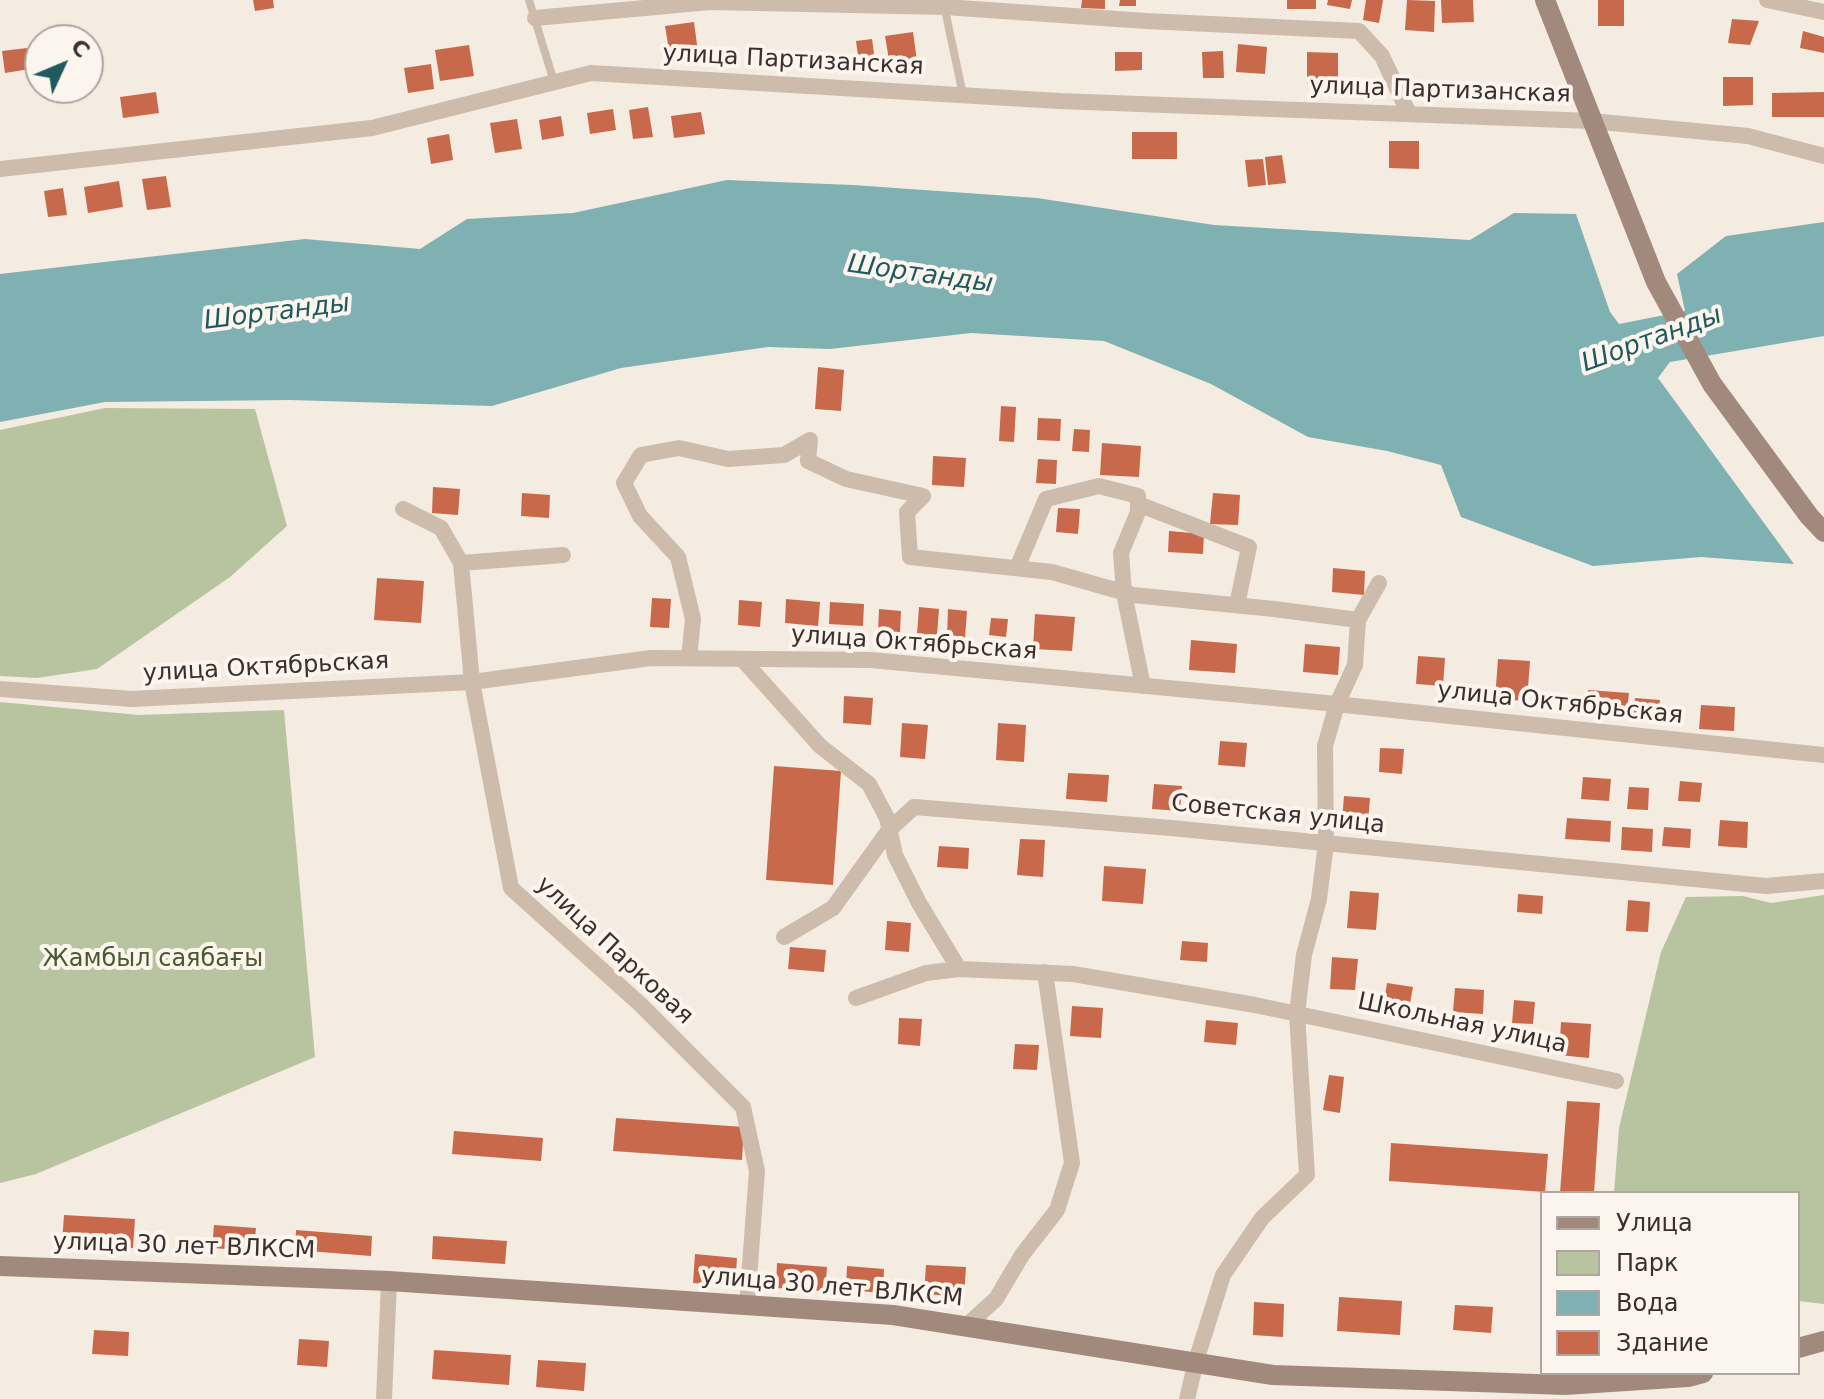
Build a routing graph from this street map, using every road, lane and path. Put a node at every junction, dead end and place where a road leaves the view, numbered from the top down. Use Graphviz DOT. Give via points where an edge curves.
graph roads {
  1 [pos="529,0"];
  2 [pos="1545,0"];
  3 [pos="1767,0"];
  4 [pos="944,3"];
  5 [pos="1824,12"];
  6 [pos="535,18"];
  7 [pos="554,82"];
  8 [pos="963,95"];
  9 [pos="1409,114"];
  10 [pos="1591,121"];
  11 [pos="1824,156"];
  12 [pos="0,169"];
  13 [pos="1138,504"];
  14 [pos="403,509"];
  15 [pos="1824,532"];
  16 [pos="563,555"];
  17 [pos="461,563"];
  18 [pos="1017,568"];
  19 [pos="1379,583"];
  20 [pos="1124,593"];
  21 [pos="1237,605"];
  22 [pos="1358,620"];
  23 [pos="689,658"];
  24 [pos="742,659"];
  25 [pos="472,682"];
  26 [pos="1143,686"];
  27 [pos="0,689"];
  28 [pos="1337,704"];
  29 [pos="1824,755"];
  30 [pos="889,830"];
  31 [pos="1326,843"];
  32 [pos="1824,881"];
  33 [pos="784,937"];
  34 [pos="959,969"];
  35 [pos="1045,972"];
  36 [pos="856,998"];
  37 [pos="1297,1014"];
  38 [pos="1616,1081"];
  39 [pos="0,1266"];
  40 [pos="389,1281"];
  41 [pos="747,1305"];
  42 [pos="966,1326"];
  43 [pos="1824,1341"];
  44 [pos="1800,1347"];
  45 [pos="1196,1361"];
  46 [pos="1696,1375"];
  47 [pos="1564,1392"];
  48 [pos="384,1399"];
  49 [pos="1187,1399"];
  1 -- 6 [label="lane"];
  2 -- 10 [label="street"];
  3 -- 5 [label="street"];
  4 -- 6 [label="street" via="710,2"];
  4 -- 8 [label="lane"];
  4 -- 9 [label="street" via="1146,21 1359,31 1382,56"];
  6 -- 7 [label="lane"];
  7 -- 8 [label="street, улица Партизанская" via="591,73"];
  7 -- 12 [label="street, улица Партизанская" via="372,128"];
  8 -- 9 [label="street, улица Партизанская"];
  9 -- 10 [label="street, улица Партизанская"];
  10 -- 11 [label="street, улица Партизанская" via="1748,136"];
  10 -- 15 [label="street" via="1656,282 1712,384"];
  13 -- 18 [label="street" via="1138,496 1099,486 1046,499"];
  13 -- 20 [label="street" via="1121,553"];
  13 -- 21 [label="street" via="1249,547"];
  14 -- 17 [label="street, улица Парковая" via="441,528"];
  16 -- 17 [label="street"];
  17 -- 25 [label="street, улица Парковая"];
  18 -- 20 [label="street" via="1052,572"];
  18 -- 23 [label="street" via="910,557 907,512 923,496 846,479 808,461 810,440 784,455 728,459 679,448 641,455 624,483 640,516 678,557 693,619"];
  19 -- 22 [label="street"];
  20 -- 21 [label="street"];
  20 -- 26 [label="street"];
  21 -- 22 [label="street"];
  22 -- 28 [label="street" via="1355,665"];
  23 -- 24 [label="street, улица Октябрьская"];
  23 -- 25 [label="street, улица Октябрьская" via="651,658"];
  24 -- 26 [label="street, улица Октябрьская" via="871,660"];
  24 -- 30 [label="street" via="820,746 869,784"];
  25 -- 27 [label="street, улица Октябрьская" via="132,699"];
  25 -- 41 [label="street, улица Парковая" via="511,888 641,1005 743,1107 757,1171"];
  26 -- 28 [label="street, улица Октябрьская"];
  28 -- 29 [label="street, улица Октябрьская"];
  28 -- 31 [label="street" via="1325,746"];
  30 -- 31 [label="street, Советская улица" via="914,807"];
  30 -- 33 [label="street, Советская улица" via="833,908"];
  30 -- 34 [label="street" via="919,903"];
  31 -- 32 [label="street, Советская улица" via="1766,886"];
  31 -- 37 [label="street"];
  34 -- 35 [label="street, Школьная улица"];
  34 -- 36 [label="street, Школьная улица" via="926,973"];
  35 -- 37 [label="street, Школьная улица"];
  35 -- 42 [label="street" via="1072,1163 1057,1210 996,1299"];
  37 -- 38 [label="street, Школьная улица"];
  37 -- 45 [label="street" via="1307,1175 1262,1218 1223,1275"];
  39 -- 40 [label="street, улица 30 лет ВЛКСМ"];
  40 -- 41 [label="street, улица 30 лет ВЛКСМ"];
  40 -- 48 [label="street"];
  41 -- 42 [label="street, улица 30 лет ВЛКСМ"];
  42 -- 45 [label="street, улица 30 лет ВЛКСМ"];
  43 -- 44 [label="street"];
  45 -- 47 [label="street, улица 30 лет ВЛКСМ" via="1273,1375"];
  45 -- 49 [label="street"];
  46 -- 47 [label="street, улица 30 лет ВЛКСМ"];
}
